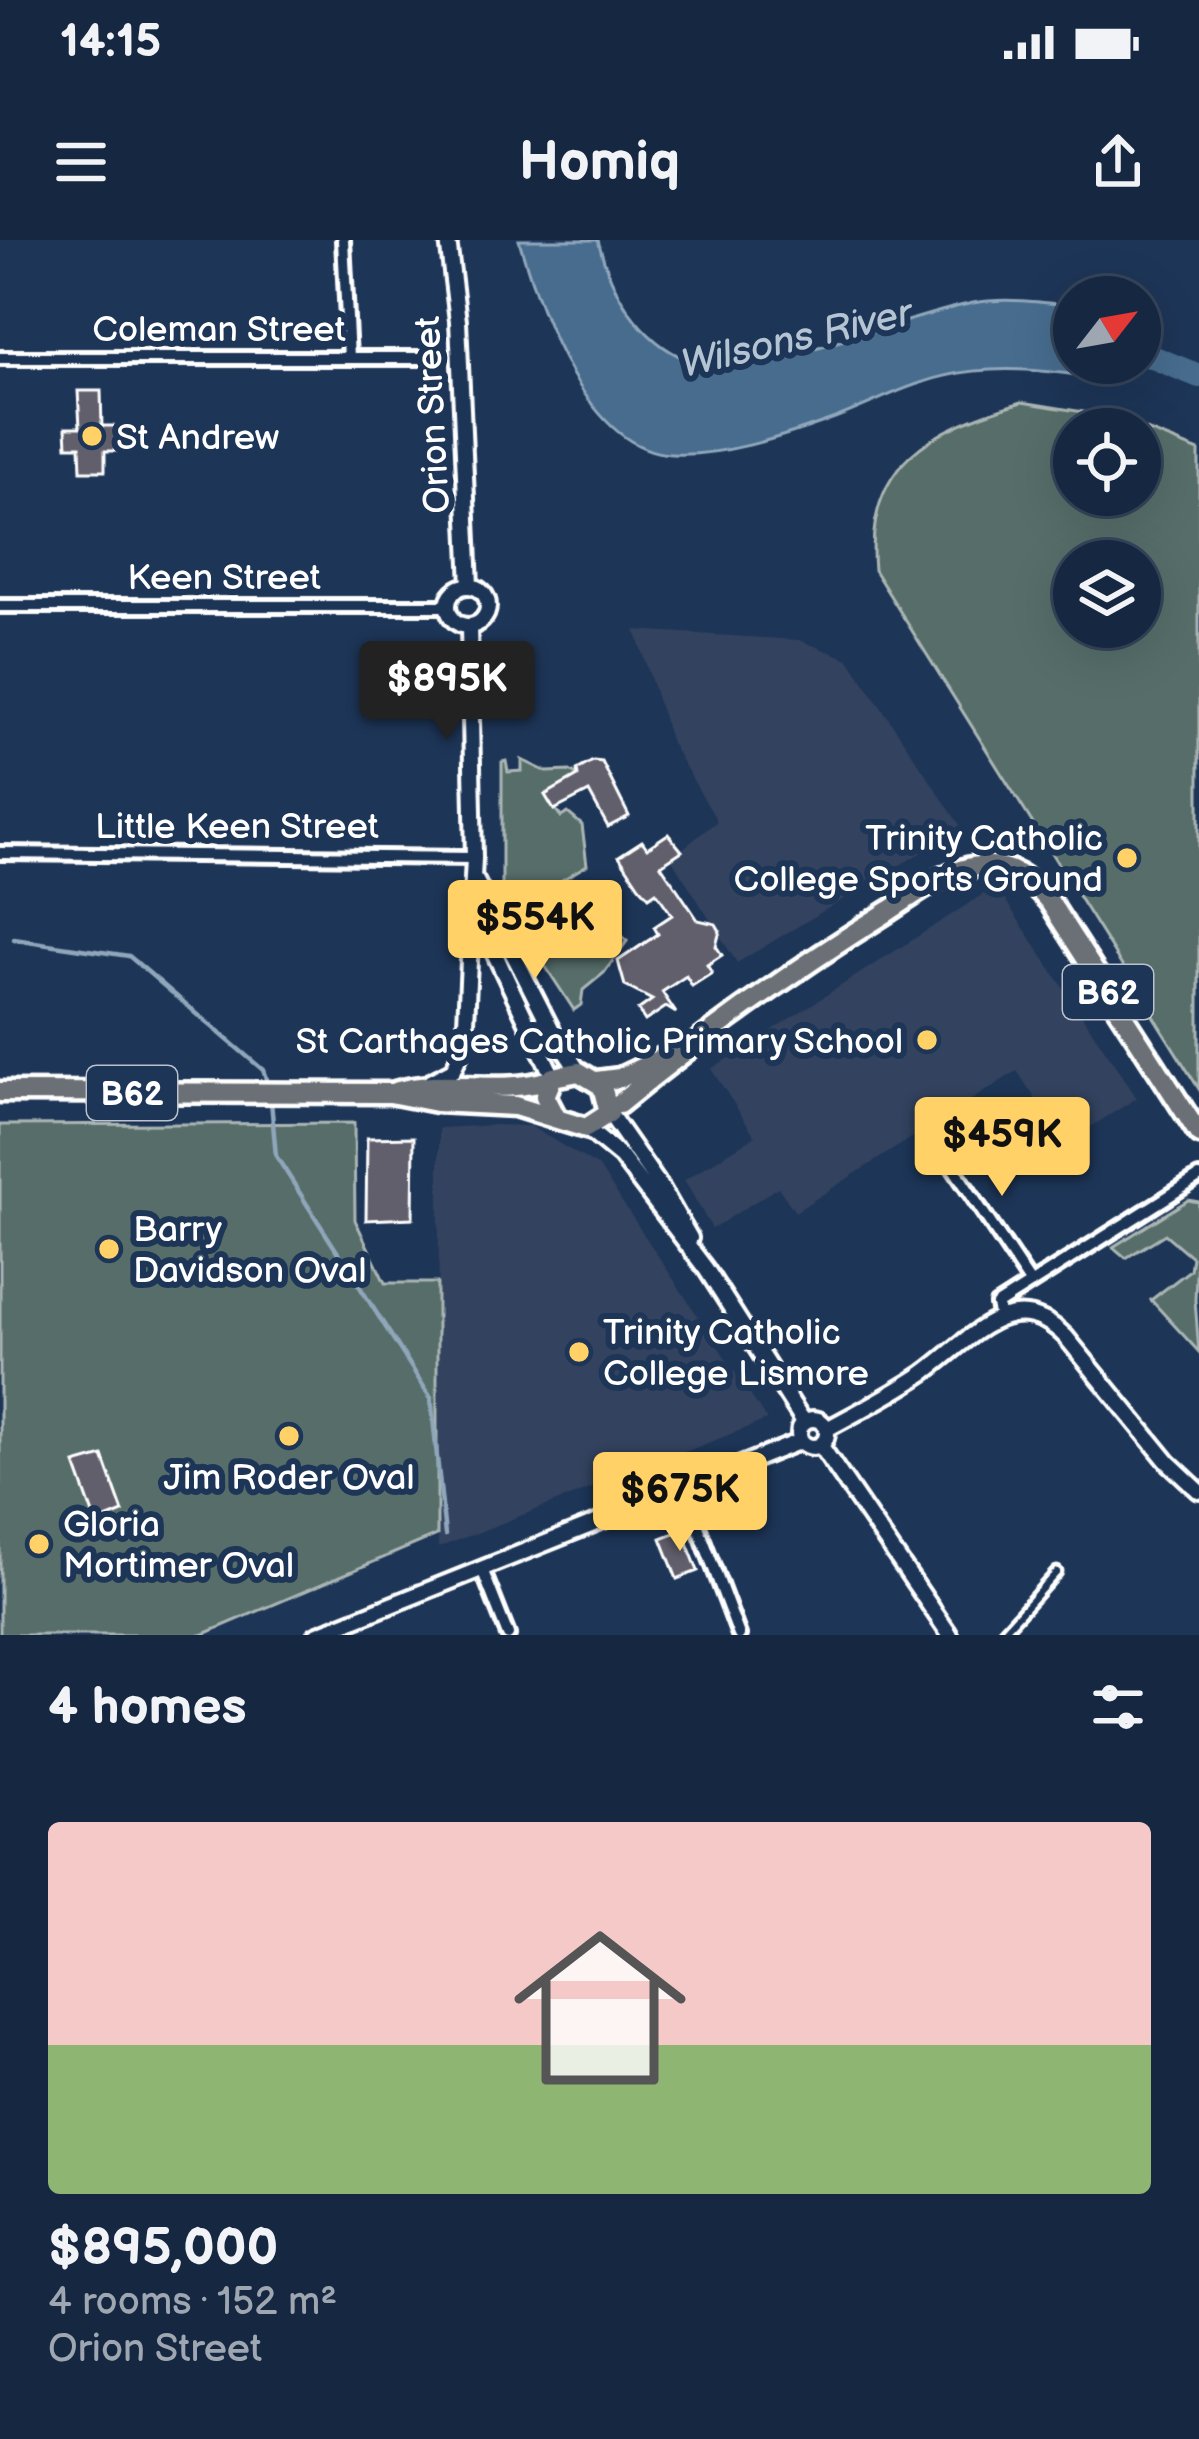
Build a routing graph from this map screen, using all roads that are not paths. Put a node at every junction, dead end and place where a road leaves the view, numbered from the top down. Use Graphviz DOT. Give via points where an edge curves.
graph roads {
  1 [pos="344,240"];
  2 [pos="448,240"];
  3 [pos="0,358"];
  4 [pos="349,358"];
  5 [pos="439,358"];
  6 [pos="470,586"];
  7 [pos="0,606"];
  8 [pos="448,606"];
  9 [pos="469,626"];
  10 [pos="0,853"];
  11 [pos="474,858"];
  12 [pos="474,876"];
  13 [pos="472,905"];
  14 [pos="693,1042"];
  15 [pos="588,1076"];
  16 [pos="551,1078"];
  17 [pos="425,1083"];
  18 [pos="0,1090"];
  19 [pos="390,1094"];
  20 [pos="609,1110"];
  21 [pos="557,1118"];
  22 [pos="586,1128"];
  23 [pos="1199,1134"];
  24 [pos="937,1142"];
  25 [pos="1199,1178"];
  26 [pos="706,1270"];
  27 [pos="1029,1281"];
  28 [pos="1000,1318"];
  29 [pos="804,1422"];
  30 [pos="827,1429"];
  31 [pos="801,1441"];
  32 [pos="821,1446"];
  33 [pos="684,1489"];
  34 [pos="1199,1491"];
  35 [pos="482,1569"];
  36 [pos="1057,1572"];
  37 [pos="316,1635"];
  38 [pos="508,1635"];
  39 [pos="740,1635"];
  40 [pos="950,1635"];
  41 [pos="1000,1635"];
  1 -- 4 [label="street"];
  2 -- 6 [label="street, Orion Street"];
  3 -- 4 [label="street, Coleman Street"];
  4 -- 5 [label="street, Coleman Street"];
  6 -- 8 [label="street" via="456,590"];
  6 -- 9 [label="street" via="488,607"];
  7 -- 8 [label="street, Keen Street"];
  8 -- 9 [label="street" via="455,621"];
  9 -- 11 [label="street"];
  10 -- 11 [label="street, Little Keen Street"];
  11 -- 12 [label="street"];
  12 -- 13 [label="street"];
  12 -- 15 [label="street" via="555,1036"];
  13 -- 16 [label="street"];
  13 -- 17 [label="street" via="464,1052 453,1070"];
  14 -- 15 [label="main road, B62" via="620,1078"];
  14 -- 20 [label="main road, B62"];
  14 -- 23 [label="main road, B62" via="954,872 1000,867 1032,882 1048,902"];
  15 -- 16 [label="main road, B62"];
  15 -- 20 [label="main road"];
  16 -- 17 [label="main road, B62" via="522,1087"];
  16 -- 21 [label="main road" via="546,1102"];
  17 -- 19 [label="main road, B62"];
  18 -- 19 [label="main road, B62"];
  19 -- 21 [label="main road"];
  20 -- 22 [label="main road, B62"];
  20 -- 26 [label="street"];
  21 -- 22 [label="main road"];
  22 -- 26 [label="street" via="621,1157"];
  24 -- 27 [label="street"];
  25 -- 27 [label="street"];
  26 -- 29 [label="street"];
  27 -- 28 [label="street" via="997,1305"];
  28 -- 30 [label="street"];
  28 -- 34 [label="street" via="1024,1314 1055,1326"];
  29 -- 30 [label="street" via="815,1419"];
  29 -- 31 [label="street"];
  30 -- 32 [label="street"];
  31 -- 32 [label="street"];
  31 -- 33 [label="street"];
  32 -- 40 [label="street"];
  33 -- 35 [label="street"];
  33 -- 39 [label="street"];
  35 -- 37 [label="street"];
  35 -- 38 [label="street"];
  36 -- 41 [label="lane"];
}
